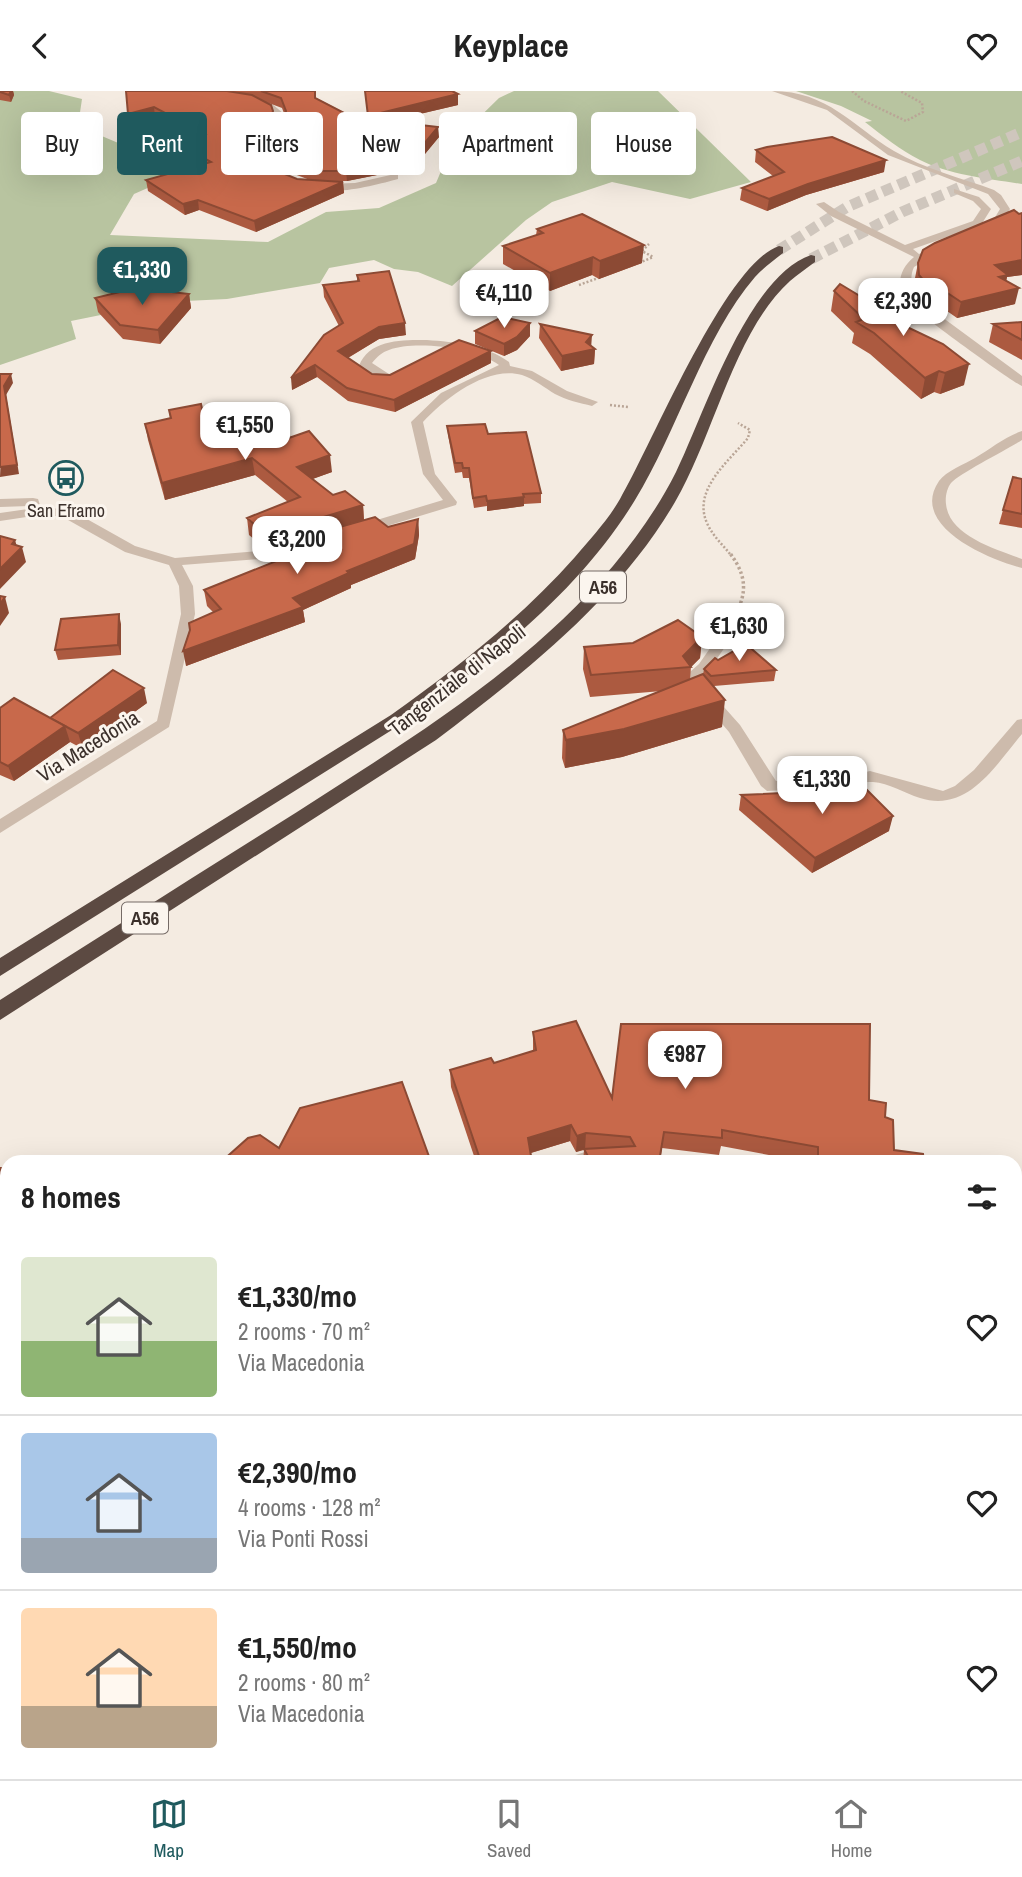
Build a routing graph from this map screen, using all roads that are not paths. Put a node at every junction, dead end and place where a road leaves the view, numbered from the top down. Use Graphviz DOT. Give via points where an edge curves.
graph roads {
  1 [pos="776,91"];
  2 [pos="237,98"];
  3 [pos="916,176"];
  4 [pos="395,177"];
  5 [pos="290,180"];
  6 [pos="314,186"];
  7 [pos="821,204"];
  8 [pos="904,249"];
  9 [pos="779,250"];
  10 [pos="919,257"];
  11 [pos="811,259"];
  12 [pos="503,368"];
  13 [pos="388,378"];
  14 [pos="1022,382"];
  15 [pos="592,402"];
  16 [pos="1022,435"];
  17 [pos="0,503"];
  18 [pos="33,512"];
  19 [pos="0,517"];
  20 [pos="349,533"];
  21 [pos="310,545"];
  22 [pos="174,562"];
  23 [pos="1022,564"];
  24 [pos="718,647"];
  25 [pos="1022,724"];
  26 [pos="0,827"];
  27 [pos="0,968"];
  28 [pos="0,1011"];
  1 -- 10 [label="street" via="830,108 891,153 999,197 1005,209 992,226"];
  2 -- 5 [label="street" via="264,104 280,114 269,161"];
  3 -- 8 [label="street" via="976,199 986,209 977,223"];
  4 -- 6 [label="street" via="349,187"];
  7 -- 8 [label="street"];
  8 -- 10 [label="street"];
  9 -- 27 [label="highway, Tangenziale di Napoli / A56" via="751,274 713,329 628,499 545,601 456,677 397,719"];
  10 -- 14 [label="street" via="905,274 911,300"];
  11 -- 28 [label="highway, Tangenziale di Napoli / A56" via="784,278 754,318 667,502 618,571 573,618 492,689 429,736"];
  12 -- 13 [label="street" via="502,360 486,354 436,343 398,344 383,347 366,362 365,366"];
  12 -- 15 [label="street" via="528,373 563,394"];
  12 -- 20 [label="street" via="460,385 430,405 417,422 429,474 451,502"];
  16 -- 23 [label="street" via="945,481 937,493 944,520 974,544"];
  17 -- 18 [label="street" via="33,502"];
  18 -- 19 [label="street"];
  18 -- 22 [label="street" via="64,512 130,549"];
  21 -- 22 [label="street" via="285,553"];
  22 -- 26 [label="street, Via Macedonia" via="186,586 188,614 164,723"];
  24 -- 25 [label="street" via="690,678 735,729 773,787 808,783 815,789 869,776 930,795 949,796 971,781"];
}
